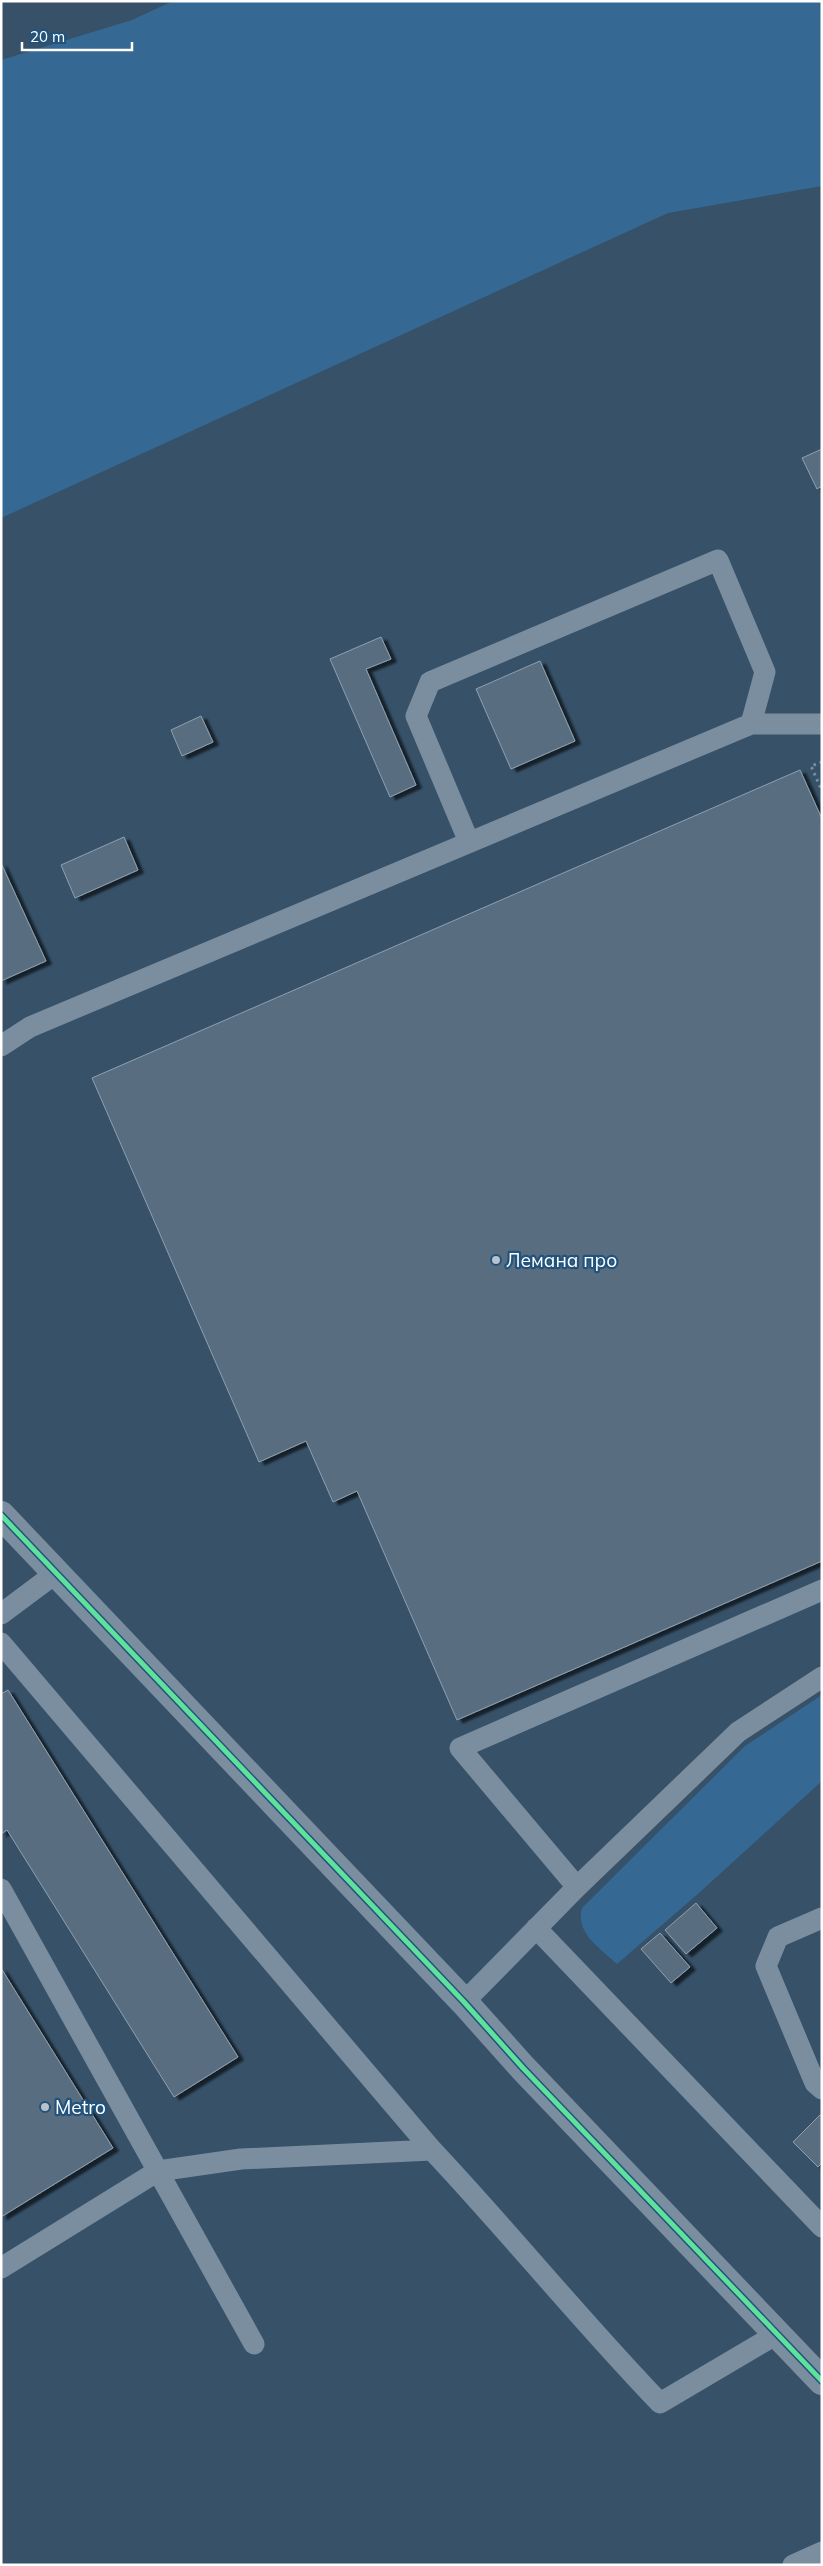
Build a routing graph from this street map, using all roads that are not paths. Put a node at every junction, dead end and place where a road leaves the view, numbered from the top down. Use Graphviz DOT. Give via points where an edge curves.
graph roads {
  1 [pos="750,724"];
  2 [pos="822,724"];
  3 [pos="469,842"];
  4 [pos="1,1046"];
  5 [pos="1,1515"];
  6 [pos="56,1573"];
  7 [pos="822,1590"];
  8 [pos="1,1614"];
  9 [pos="1,1643"];
  10 [pos="822,1677"];
  11 [pos="577,1887"];
  12 [pos="1,1889"];
  13 [pos="822,1918"];
  14 [pos="536,1928"];
  15 [pos="464,2002"];
  16 [pos="822,2089"];
  17 [pos="432,2150"];
  18 [pos="158,2171"];
  19 [pos="822,2227"];
  20 [pos="1,2268"];
  21 [pos="777,2334"];
  22 [pos="254,2344"];
  23 [pos="822,2381"];
  24 [pos="822,2552"];
  25 [pos="793,2565"];
  1 -- 2 [label="lane"];
  1 -- 3 [label="lane"];
  1 -- 3 [label="lane" via="765,672 718,560 430,682 416,716"];
  3 -- 4 [label="lane" via="30,1027"];
  5 -- 6 [label="street"];
  6 -- 8 [label="lane"];
  6 -- 15 [label="street"];
  7 -- 11 [label="lane" via="460,1748"];
  9 -- 17 [label="lane"];
  10 -- 11 [label="lane" via="738,1732"];
  11 -- 14 [label="lane"];
  12 -- 18 [label="lane"];
  13 -- 16 [label="lane" via="778,1937 766,1966 815,2083"];
  14 -- 15 [label="lane"];
  14 -- 19 [label="lane"];
  15 -- 21 [label="street"];
  17 -- 18 [label="lane" via="241,2159"];
  17 -- 21 [label="lane" via="660,2402"];
  18 -- 20 [label="lane"];
  18 -- 22 [label="lane"];
  21 -- 23 [label="street"];
  24 -- 25 [label="lane"];
}
